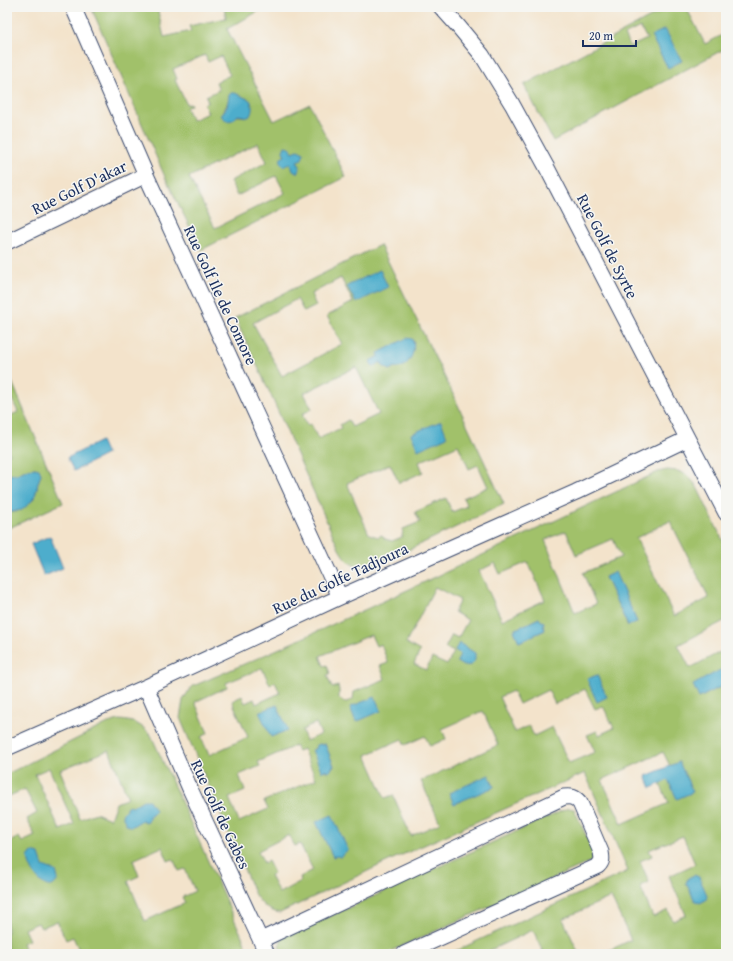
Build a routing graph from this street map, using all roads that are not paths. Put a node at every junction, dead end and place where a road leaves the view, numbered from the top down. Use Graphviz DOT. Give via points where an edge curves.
graph roads {
  1 [pos="73,7"];
  2 [pos="440,7"];
  3 [pos="146,175"];
  4 [pos="7,242"];
  5 [pos="687,439"];
  6 [pos="726,513"];
  7 [pos="340,597"];
  8 [pos="146,687"];
  9 [pos="7,748"];
  10 [pos="264,947"];
  11 [pos="404,954"];
  1 -- 3 [label="street, Rue Golf Ile de Comore"];
  2 -- 5 [label="street, Rue Golf de Syrte" via="474,45 512,104"];
  3 -- 4 [label="street, Rue Golf D'akar"];
  3 -- 7 [label="street, Rue Golf Ile de Comore"];
  5 -- 6 [label="street, Rue Golf de Syrte"];
  5 -- 7 [label="street, Rue du Golfe Tadjoura" via="576,492"];
  7 -- 8 [label="street, Rue du Golfe Tadjoura"];
  8 -- 9 [label="street, Rue du Golfe Tadjoura"];
  8 -- 10 [label="street, Rue Golf de Gabes" via="190,791"];
  10 -- 11 [label="street" via="564,797 576,798 601,852 602,862 598,866"];
}
